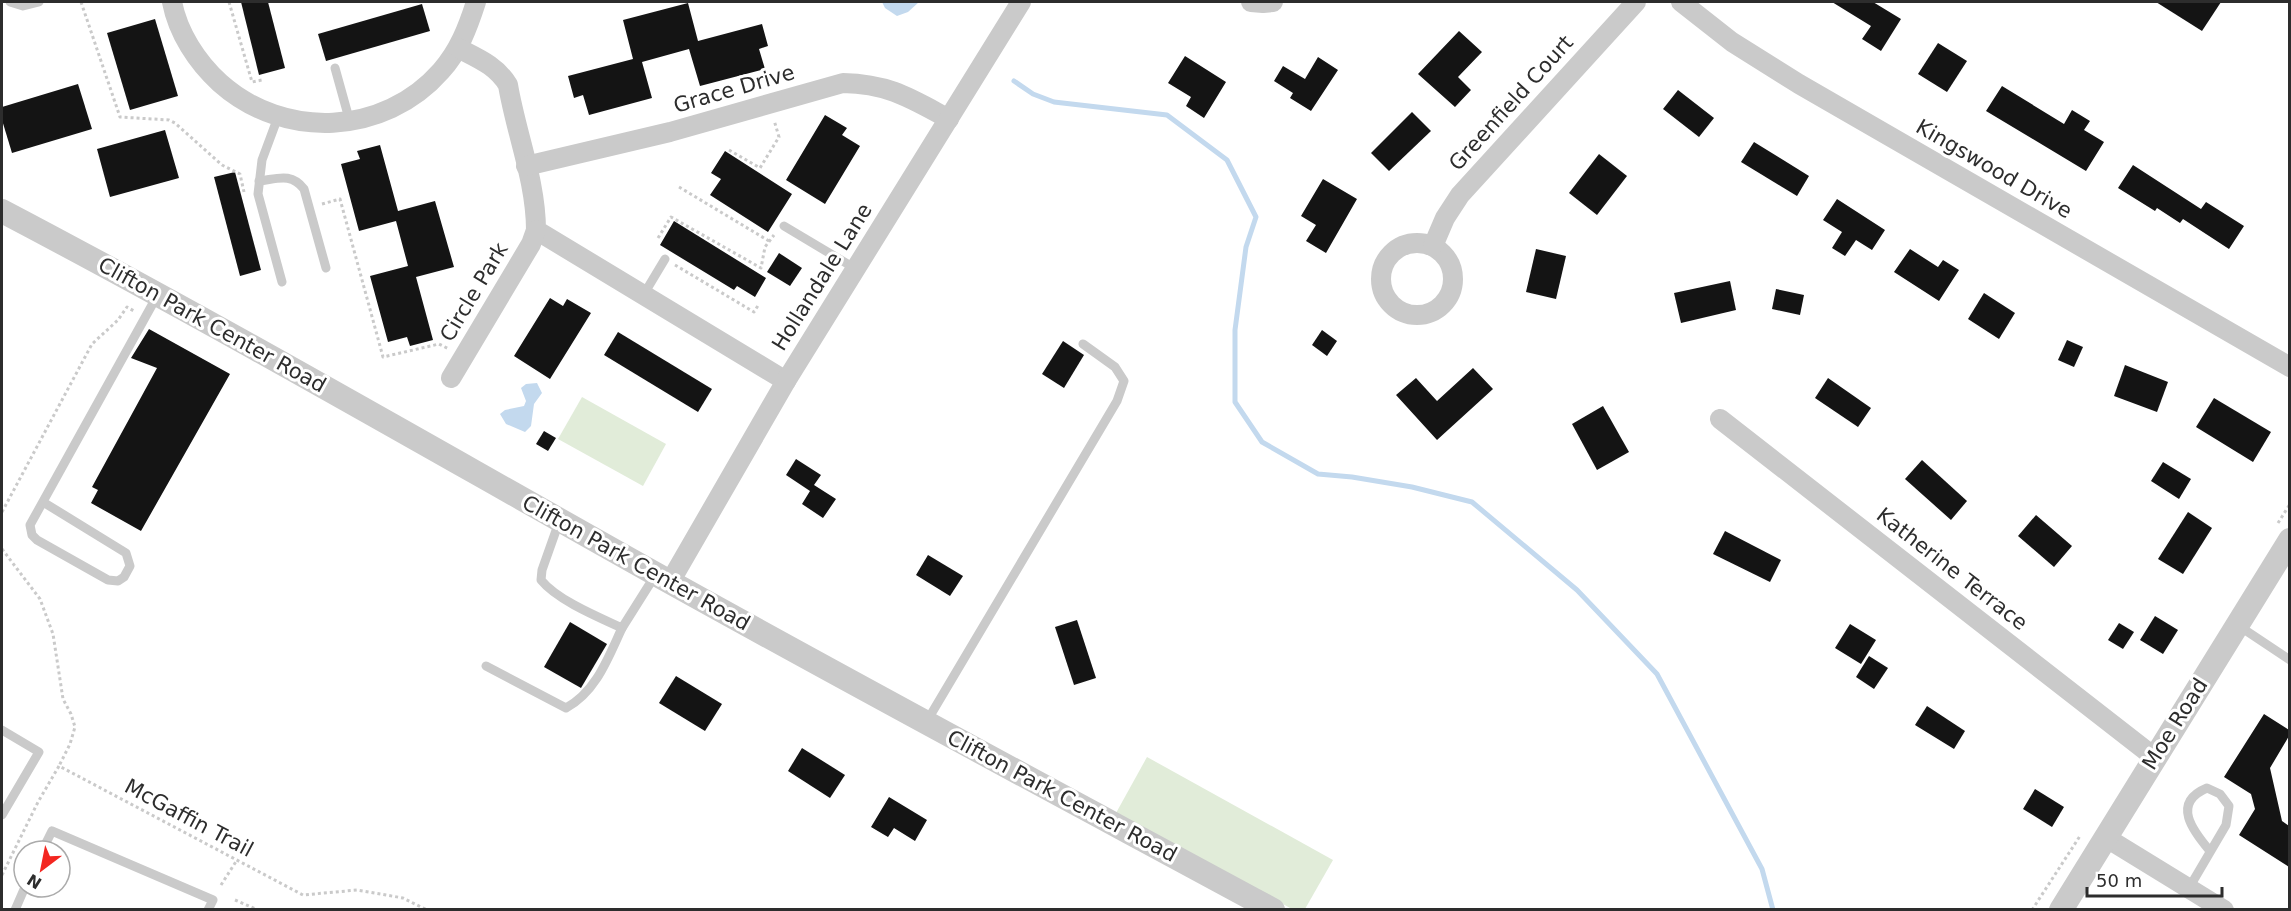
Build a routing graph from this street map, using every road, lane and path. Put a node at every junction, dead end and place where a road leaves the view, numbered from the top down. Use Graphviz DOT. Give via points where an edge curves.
graph roads {
  1 [pos="10,2"];
  2 [pos="39,2"];
  3 [pos="81,2"];
  4 [pos="229,2"];
  5 [pos="476,2"];
  6 [pos="1021,2"];
  7 [pos="1251,2"];
  8 [pos="1273,2"];
  9 [pos="1636,2"];
  10 [pos="1681,2"];
  11 [pos="176,3"];
  12 [pos="458,48"];
  13 [pos="335,68"];
  14 [pos="262,80"];
  15 [pos="770,104"];
  16 [pos="278,117"];
  17 [pos="949,119"];
  18 [pos="350,122"];
  19 [pos="729,150"];
  20 [pos="526,166"];
  21 [pos="259,181"];
  22 [pos="679,187"];
  23 [pos="244,195"];
  24 [pos="310,207"];
  25 [pos="2,211"];
  26 [pos="784,226"];
  27 [pos="536,230"];
  28 [pos="658,238"];
  29 [pos="769,241"];
  30 [pos="1433,246"];
  31 [pos="665,259"];
  32 [pos="326,268"];
  33 [pos="856,269"];
  34 [pos="282,282"];
  35 [pos="158,294"];
  36 [pos="644,294"];
  37 [pos="759,304"];
  38 [pos="145,317"];
  39 [pos="1083,344"];
  40 [pos="464,356"];
  41 [pos="2289,367"];
  42 [pos="451,378"];
  43 [pos="786,381"];
  44 [pos="1720,419"];
  45 [pos="43,502"];
  46 [pos="2,512"];
  47 [pos="560,520"];
  48 [pos="2289,540"];
  49 [pos="2,549"];
  50 [pos="663,578"];
  51 [pos="2237,625"];
  52 [pos="622,628"];
  53 [pos="2289,660"];
  54 [pos="486,666"];
  55 [pos="926,723"];
  56 [pos="2,730"];
  57 [pos="2154,757"];
  58 [pos="59,766"];
  59 [pos="2,815"];
  60 [pos="2105,837"];
  61 [pos="48,839"];
  62 [pos="71,839"];
  63 [pos="72,840"];
  64 [pos="2210,851"];
  65 [pos="237,860"];
  66 [pos="2,876"];
  67 [pos="221,885"];
  68 [pos="2189,888"];
  69 [pos="235,900"];
  70 [pos="208,909"];
  71 [pos="258,909"];
  72 [pos="427,909"];
  73 [pos="1274,909"];
  74 [pos="2061,909"];
  75 [pos="2224,909"];
  1 -- 2 [label="lane" via="23,6"];
  3 -- 23 [label="path" via="120,117 175,123 222,165 240,174"];
  4 -- 14 [label="path" via="252,82"];
  5 -- 12 [label="street"];
  6 -- 17 [label="street, Hollandale Lane"];
  7 -- 8 [label="street"];
  9 -- 30 [label="street, Greenfield Court" via="1460,195 1444,218"];
  10 -- 41 [label="street, Kingswood Drive" via="1732,42 1798,84"];
  11 -- 16 [label="street" via="182,31 211,75 231,93"];
  12 -- 18 [label="street" via="423,89 376,116"];
  12 -- 20 [label="street" via="503,76"];
  13 -- 18 [label="lane"];
  15 -- 17 [label="street, Grace Drive" via="843,83 870,84 903,94"];
  15 -- 19 [label="path" via="779,137 760,168"];
  15 -- 20 [label="street, Grace Drive"];
  16 -- 18 [label="street" via="302,123"];
  16 -- 21 [label="lane" via="262,160"];
  17 -- 33 [label="street, Hollandale Lane"];
  20 -- 27 [label="street"];
  21 -- 24 [label="lane" via="297,180"];
  21 -- 34 [label="lane" via="258,194"];
  22 -- 29 [label="path"];
  24 -- 32 [label="lane"];
  24 -- 40 [label="path" via="340,199 383,357 439,344"];
  25 -- 35 [label="street, Clifton Park Center Road"];
  26 -- 29 [label="path"];
  26 -- 33 [label="lane"];
  27 -- 36 [label="street"];
  27 -- 40 [label="street, Circle Park"];
  28 -- 29 [label="path" via="670,217 761,268"];
  31 -- 36 [label="lane"];
  31 -- 37 [label="path" via="754,312"];
  33 -- 43 [label="street, Hollandale Lane"];
  35 -- 38 [label="lane"];
  35 -- 47 [label="street, Clifton Park Center Road"];
  36 -- 43 [label="street"];
  38 -- 45 [label="lane"];
  38 -- 46 [label="path" via="127,308 92,344"];
  39 -- 55 [label="lane" via="1121,373 1124,381 1117,401"];
  40 -- 42 [label="street, Circle Park"];
  43 -- 50 [label="street, Hollandale Lane"];
  44 -- 57 [label="street, Katherine Terrace"];
  45 -- 45 [label="lane" via="30,525 32,535 108,580 124,577 130,566 126,553"];
  47 -- 50 [label="street, Clifton Park Center Road"];
  47 -- 52 [label="lane" via="541,580 548,589"];
  48 -- 51 [label="street, Moe Road"];
  49 -- 58 [label="path" via="40,599 53,634 63,699 75,727"];
  50 -- 52 [label="lane"];
  50 -- 55 [label="street, Clifton Park Center Road"];
  51 -- 53 [label="lane"];
  51 -- 57 [label="street, Moe Road"];
  52 -- 54 [label="lane" via="590,689 566,708"];
  55 -- 73 [label="street, Clifton Park Center Road"];
  56 -- 59 [label="lane" via="39,752"];
  57 -- 60 [label="street, Moe Road"];
  58 -- 65 [label="path, McGaffin Trail"];
  58 -- 66 [label="path"];
  60 -- 68 [label="street"];
  60 -- 74 [label="street, Moe Road"];
  61 -- 62 [label="lane" via="52,831"];
  63 -- 70 [label="lane" via="213,900"];
  64 -- 64 [label="lane" via="2226,825 2229,806 2220,794 2206,788 2196,792 2188,804 2188,821"];
  64 -- 68 [label="lane"];
  65 -- 67 [label="path"];
  65 -- 72 [label="path, McGaffin Trail" via="303,895 357,890 403,898"];
  68 -- 75 [label="street"];
  69 -- 71 [label="path"];
}
